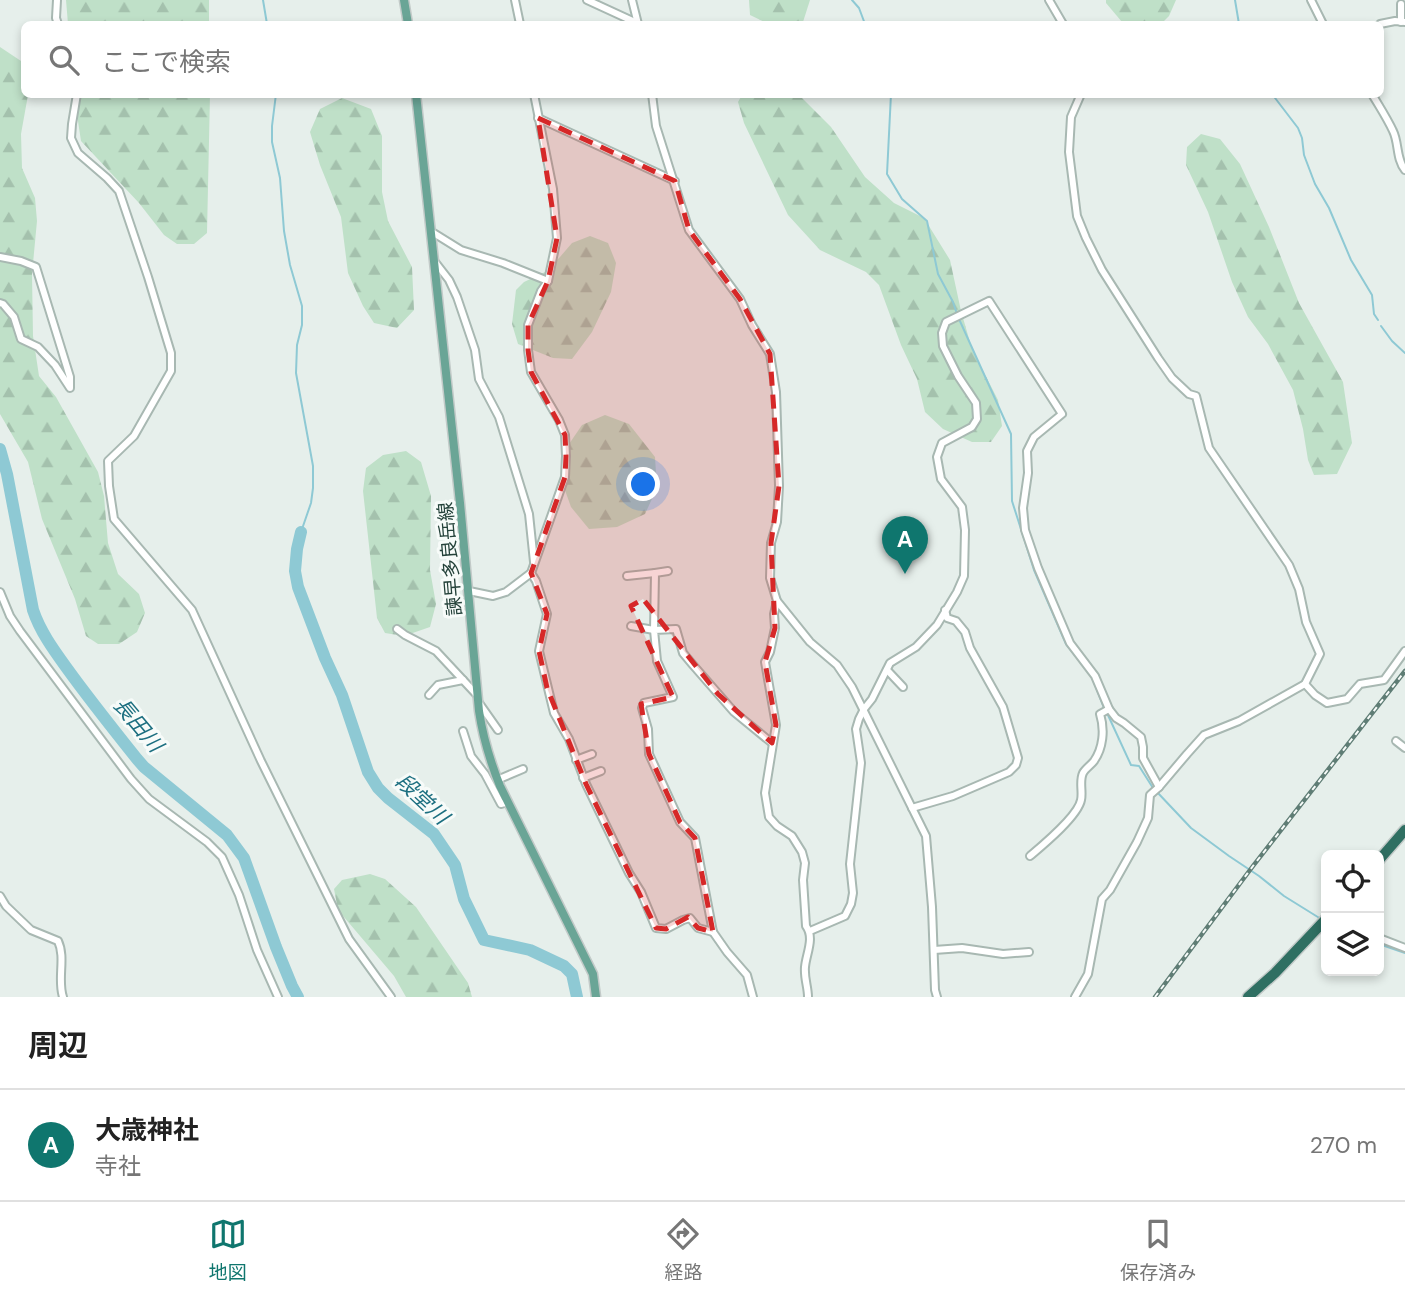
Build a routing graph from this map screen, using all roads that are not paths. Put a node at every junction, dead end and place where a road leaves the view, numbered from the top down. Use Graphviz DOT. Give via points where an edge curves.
graph roads {
  1 [pos="57,0"];
  2 [pos="404,0"];
  3 [pos="515,0"];
  4 [pos="587,0"];
  5 [pos="632,0"];
  6 [pos="1049,0"];
  7 [pos="1321,0"];
  8 [pos="1312,4"];
  9 [pos="1401,4"];
  10 [pos="57,21"];
  11 [pos="408,21"];
  12 [pos="519,21"];
  13 [pos="632,21"];
  14 [pos="637,21"];
  15 [pos="1061,21"];
  16 [pos="1321,21"];
  17 [pos="1403,22"];
  18 [pos="1384,23"];
  19 [pos="76,98"];
  20 [pos="416,98"];
  21 [pos="535,98"];
  22 [pos="652,98"];
  23 [pos="1079,98"];
  24 [pos="1374,98"];
  25 [pos="538,118"];
  26 [pos="1405,170"];
  27 [pos="675,181"];
  28 [pos="432,232"];
  29 [pos="0,257"];
  30 [pos="435,262"];
  31 [pos="548,281"];
  32 [pos="0,303"];
  33 [pos="535,564"];
  34 [pos="668,571"];
  35 [pos="531,573"];
  36 [pos="655,573"];
  37 [pos="627,576"];
  38 [pos="469,591"];
  39 [pos="0,592"];
  40 [pos="777,601"];
  41 [pos="945,610"];
  42 [pos="631,626"];
  43 [pos="397,629"];
  44 [pos="654,630"];
  45 [pos="1405,651"];
  46 [pos="887,670"];
  47 [pos="463,680"];
  48 [pos="1305,684"];
  49 [pos="903,687"];
  50 [pos="429,695"];
  51 [pos="478,698"];
  52 [pos="864,709"];
  53 [pos="1106,711"];
  54 [pos="498,730"];
  55 [pos="463,731"];
  56 [pos="1396,741"];
  57 [pos="772,743"];
  58 [pos="1405,748"];
  59 [pos="592,754"];
  60 [pos="576,760"];
  61 [pos="523,769"];
  62 [pos="601,771"];
  63 [pos="583,778"];
  64 [pos="497,780"];
  65 [pos="1159,788"];
  66 [pos="508,802"];
  67 [pos="912,808"];
  68 [pos="1405,831"];
  69 [pos="1384,854"];
  70 [pos="1030,856"];
  71 [pos="0,896"];
  72 [pos="1321,925"];
  73 [pos="810,931"];
  74 [pos="713,932"];
  75 [pos="1384,940"];
  76 [pos="1405,948"];
  77 [pos="934,950"];
  78 [pos="1029,952"];
  79 [pos="811,996"];
  80 [pos="63,997"];
  81 [pos="278,997"];
  82 [pos="391,997"];
  83 [pos="596,997"];
  84 [pos="753,997"];
  85 [pos="937,997"];
  86 [pos="1075,997"];
  87 [pos="1248,997"];
  1 -- 10 [label="street"];
  2 -- 11 [label="main road"];
  3 -- 12 [label="street"];
  4 -- 13 [label="street"];
  5 -- 14 [label="street"];
  6 -- 15 [label="street"];
  7 -- 8 [label="street"];
  8 -- 16 [label="street"];
  9 -- 17 [label="street"];
  17 -- 18 [label="street"];
  19 -- 82 [label="street" via="71,138 78,153 119,191 171,353 171,371 134,436 108,461 114,519 192,610 344,928"];
  20 -- 28 [label="main road, 諫早多良岳線"];
  21 -- 25 [label="street"];
  22 -- 27 [label="street" via="656,126"];
  23 -- 48 [label="street" via="1071,117 1069,152 1077,216 1102,270 1158,358 1172,378 1196,396 1209,448 1290,565 1320,654"];
  24 -- 26 [label="street" via="1394,132"];
  25 -- 27 [label="street"];
  25 -- 31 [label="street" via="553,189 557,238"];
  27 -- 40 [label="street" via="689,230 740,299 770,354 779,486 770,578"];
  28 -- 30 [label="main road, 諫早多良岳線"];
  28 -- 31 [label="street" via="461,250"];
  29 -- 32 [label="street" via="36,267 70,388 38,347 21,339 14,317"];
  30 -- 33 [label="street" via="457,297 475,350 479,379 499,417 529,514"];
  30 -- 38 [label="main road, 諫早多良岳線"];
  31 -- 33 [label="street" via="528,325 528,350 531,372 565,435 566,456 565,477"];
  33 -- 35 [label="street"];
  34 -- 36 [label="street"];
  35 -- 38 [label="street" via="493,596"];
  35 -- 60 [label="street" via="547,614 539,651 547,688"];
  36 -- 37 [label="street"];
  36 -- 44 [label="street"];
  38 -- 51 [label="main road, 諫早多良岳線"];
  39 -- 81 [label="street" via="20,631 131,779 222,857"];
  40 -- 52 [label="street" via="810,642 837,665"];
  40 -- 57 [label="street" via="765,662 776,725"];
  41 -- 46 [label="street" via="916,647 890,663"];
  41 -- 53 [label="street" via="964,576 965,530 962,507 941,479 937,457 942,443 972,427 977,419 976,402 958,376 943,345 942,332 946,322 989,301 1062,414 1034,437 1027,451 1025,530 1070,643 1096,676"];
  41 -- 67 [label="street" via="947,618 965,632 1003,707 1018,758 1009,772"];
  42 -- 44 [label="street"];
  43 -- 47 [label="street" via="436,651"];
  44 -- 57 [label="street" via="676,629 683,653 693,665 734,712"];
  44 -- 74 [label="street" via="657,661 673,697 644,703 649,754 680,822 695,838"];
  45 -- 48 [label="street" via="1384,680 1360,684 1347,699 1326,703"];
  46 -- 49 [label="street"];
  46 -- 52 [label="street"];
  47 -- 50 [label="street" via="438,685"];
  47 -- 51 [label="street"];
  48 -- 65 [label="street" via="1205,735"];
  51 -- 54 [label="street"];
  51 -- 64 [label="main road, 諫早多良岳線" via="483,737"];
  52 -- 67 [label="street"];
  52 -- 73 [label="street" via="856,729 861,763 850,864 851,904 845,916"];
  53 -- 65 [label="street" via="1141,737 1143,758"];
  53 -- 70 [label="street" via="1100,747 1083,774 1079,807"];
  55 -- 66 [label="street" via="471,756 501,804"];
  56 -- 58 [label="street"];
  57 -- 73 [label="street" via="765,793 769,817 792,836 806,863 803,880"];
  59 -- 60 [label="street"];
  60 -- 63 [label="street"];
  61 -- 64 [label="street"];
  62 -- 63 [label="street"];
  63 -- 74 [label="street" via="656,928 666,929 690,918 698,928"];
  64 -- 66 [label="main road, 諫早多良岳線"];
  65 -- 86 [label="street" via="1150,795 1148,818 1137,842 1102,899 1088,974"];
  66 -- 83 [label="main road, 諫早多良岳線" via="583,951"];
  67 -- 77 [label="street" via="926,836"];
  68 -- 69 [label="highway"];
  71 -- 80 [label="street" via="31,930 58,941"];
  72 -- 87 [label="highway"];
  73 -- 79 [label="street" via="804,977"];
  74 -- 84 [label="street" via="747,975"];
  75 -- 76 [label="street"];
  77 -- 78 [label="street"];
  77 -- 85 [label="street"];
}
